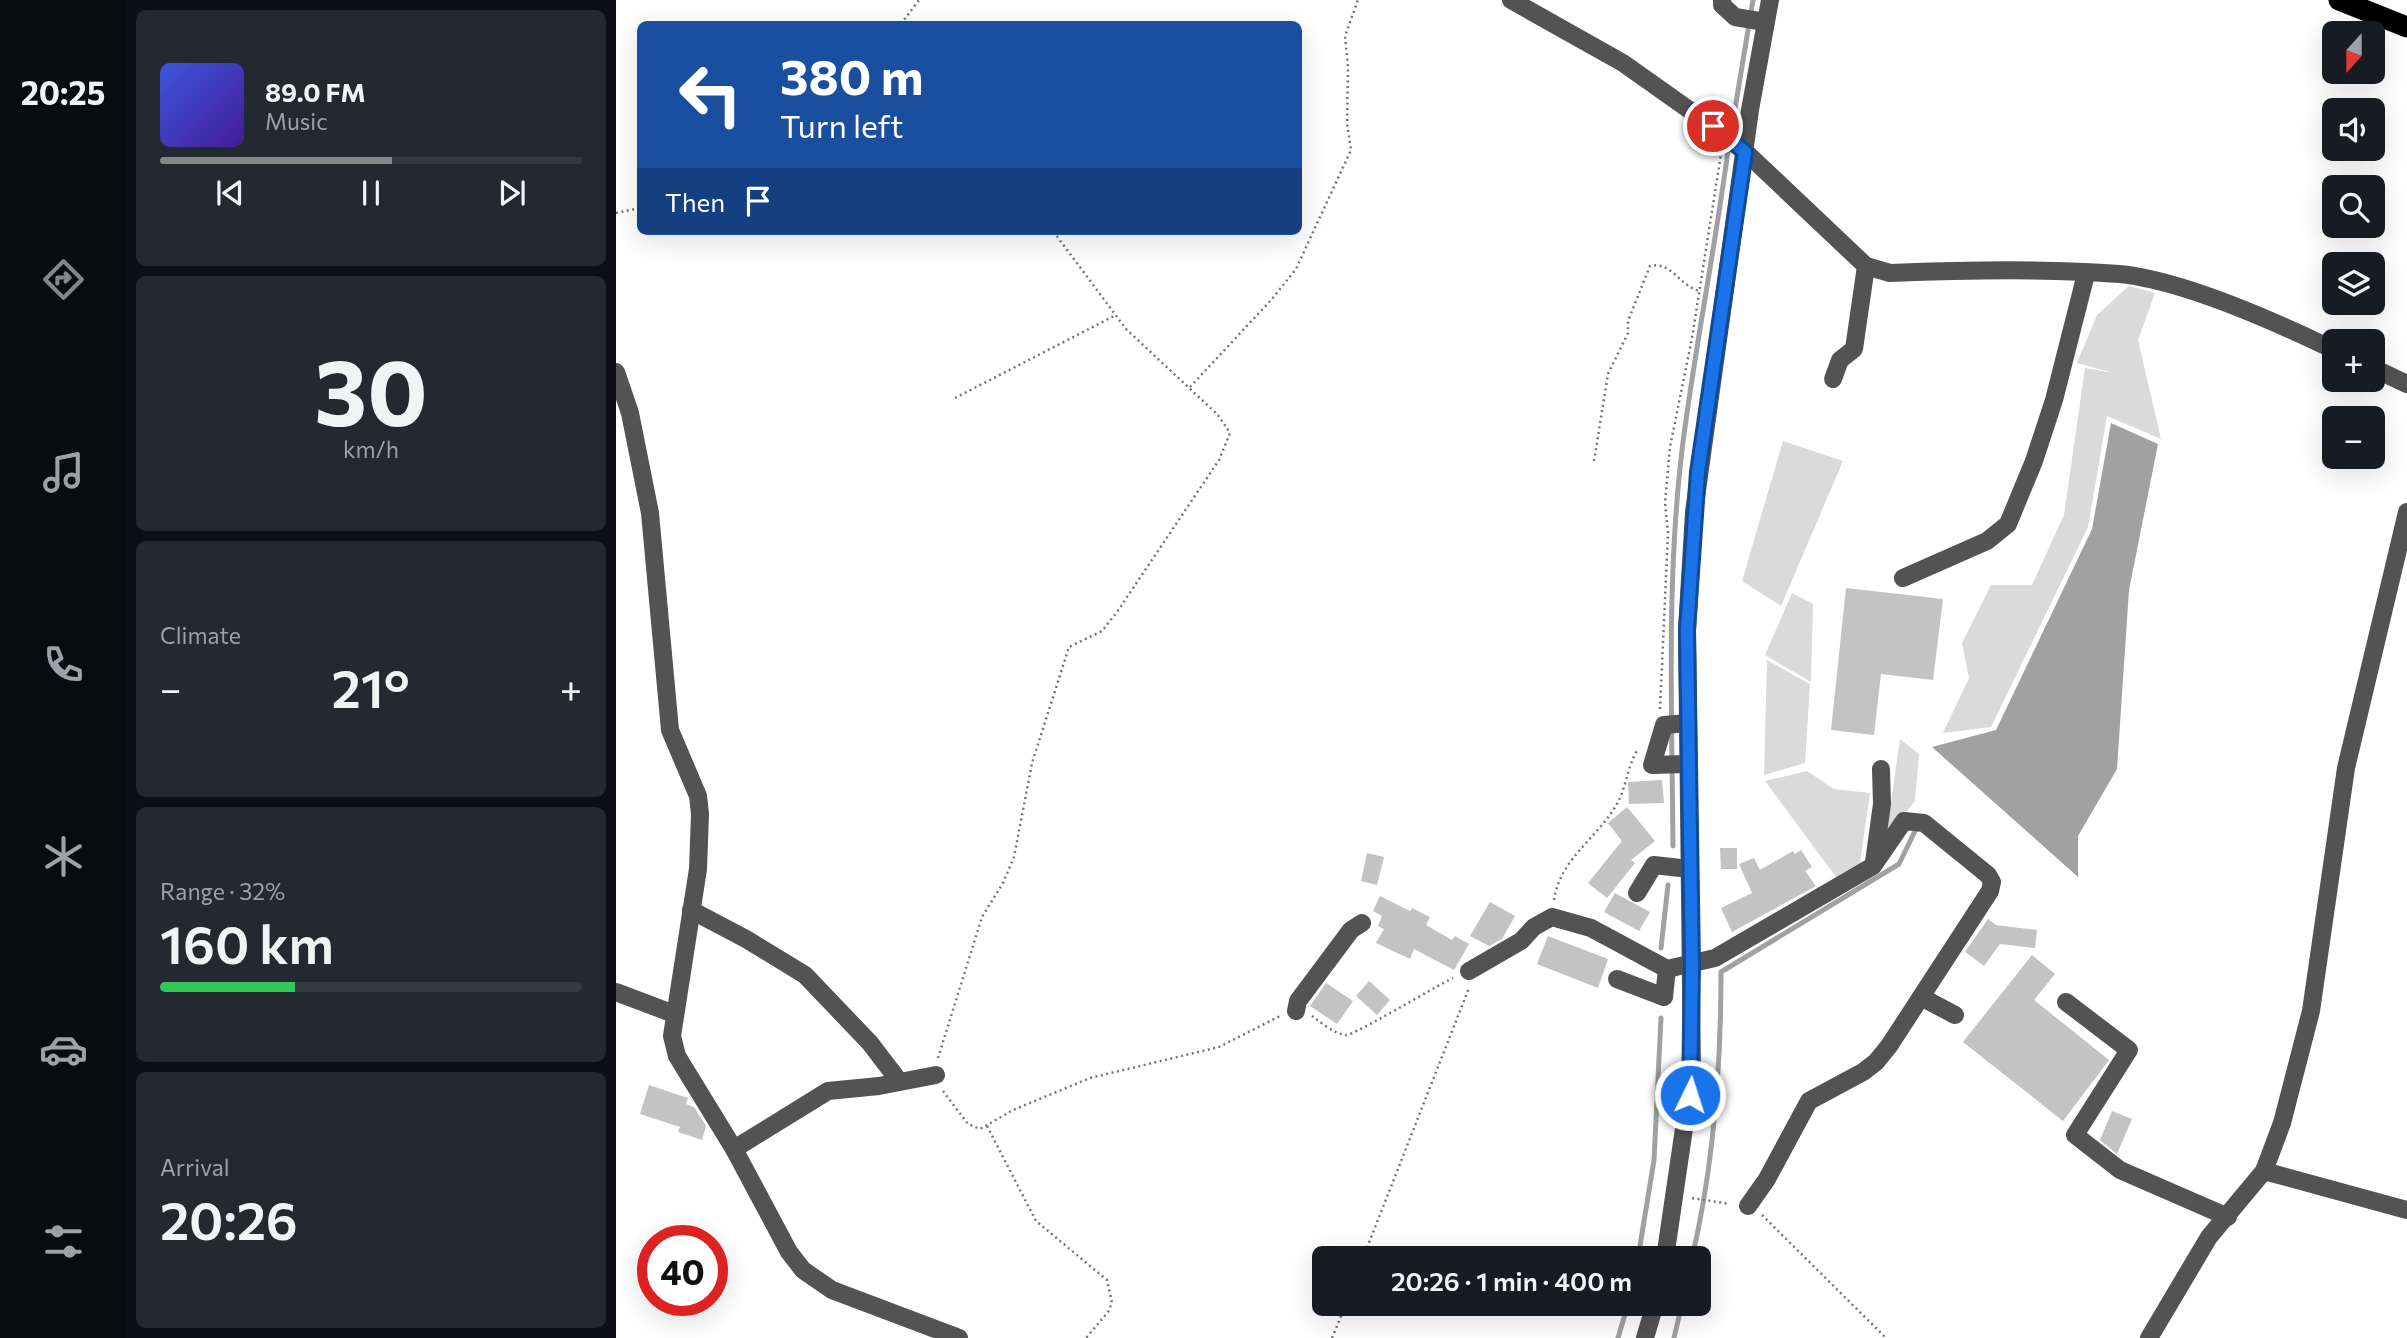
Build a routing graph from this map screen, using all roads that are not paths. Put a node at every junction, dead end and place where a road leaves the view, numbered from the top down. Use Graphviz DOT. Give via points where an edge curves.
graph roads {
  1 [pos="1511,0"];
  2 [pos="1722,0"];
  3 [pos="1770,0"];
  4 [pos="2339,0"];
  5 [pos="1754,20"];
  6 [pos="2406,26"];
  7 [pos="1732,141"];
  8 [pos="1866,266"];
  9 [pos="2086,274"];
  10 [pos="2322,344"];
  11 [pos="616,372"];
  12 [pos="2385,374"];
  13 [pos="1833,379"];
  14 [pos="2407,384"];
  15 [pos="2407,512"];
  16 [pos="1902,578"];
  17 [pos="1674,724"];
  18 [pos="1677,765"];
  19 [pos="1881,769"];
  20 [pos="1873,866"];
  21 [pos="1689,869"];
  22 [pos="1637,893"];
  23 [pos="691,910"];
  24 [pos="1362,923"];
  25 [pos="1692,965"];
  26 [pos="1667,969"];
  27 [pos="1469,971"];
  28 [pos="1617,979"];
  29 [pos="616,992"];
  30 [pos="1921,997"];
  31 [pos="2066,1002"];
  32 [pos="1296,1011"];
  33 [pos="674,1014"];
  34 [pos="1955,1015"];
  35 [pos="936,1075"];
  36 [pos="899,1081"];
  37 [pos="734,1149"];
  38 [pos="2264,1171"];
  39 [pos="1748,1206"];
  40 [pos="2407,1210"];
  41 [pos="2228,1216"];
  42 [pos="1667,1246"];
  43 [pos="1651,1316"];
  44 [pos="959,1338"];
  45 [pos="1645,1338"];
  46 [pos="2149,1338"];
  1 -- 7 [label="street" via="1623,63"];
  2 -- 5 [label="street" via="1735,17"];
  3 -- 5 [label="street"];
  4 -- 6 [label="highway"];
  5 -- 7 [label="street"];
  7 -- 8 [label="street"];
  7 -- 17 [label="street" via="1698,472 1687,630"];
  8 -- 9 [label="street" via="1890,273"];
  8 -- 13 [label="street" via="1854,349 1840,360"];
  9 -- 10 [label="street" via="2120,274 2165,283 2280,324"];
  9 -- 16 [label="street" via="2054,400 2008,524 1987,541"];
  11 -- 23 [label="street" via="630,413 650,513 670,730 698,796 698,869"];
  12 -- 14 [label="street"];
  15 -- 38 [label="street" via="2341,793 2311,1011 2295,1081"];
  17 -- 18 [label="street"];
  17 -- 18 [label="street" via="1652,765"];
  18 -- 21 [label="street"];
  19 -- 20 [label="street" via="1882,804"];
  20 -- 25 [label="street" via="1715,958"];
  20 -- 30 [label="street" via="1904,821 1917,820 1992,882"];
  21 -- 22 [label="street" via="1654,865"];
  21 -- 25 [label="street"];
  23 -- 33 [label="street"];
  23 -- 36 [label="street" via="747,939 811,981"];
  24 -- 32 [label="street" via="1351,930 1298,1001"];
  25 -- 26 [label="street"];
  25 -- 42 [label="street" via="1692,1074"];
  26 -- 27 [label="street" via="1591,928 1552,917"];
  26 -- 28 [label="street" via="1664,997"];
  29 -- 33 [label="street"];
  30 -- 34 [label="street"];
  30 -- 39 [label="street" via="1876,1062 1809,1101"];
  31 -- 41 [label="street" via="2129,1050 2075,1135 2120,1170"];
  33 -- 37 [label="street" via="672,1036 677,1056"];
  35 -- 36 [label="street"];
  36 -- 37 [label="street" via="828,1091"];
  37 -- 44 [label="street" via="789,1252 812,1279"];
  38 -- 40 [label="street"];
  38 -- 41 [label="street"];
  41 -- 46 [label="street" via="2209,1237"];
  43 -- 45 [label="street"];
}
